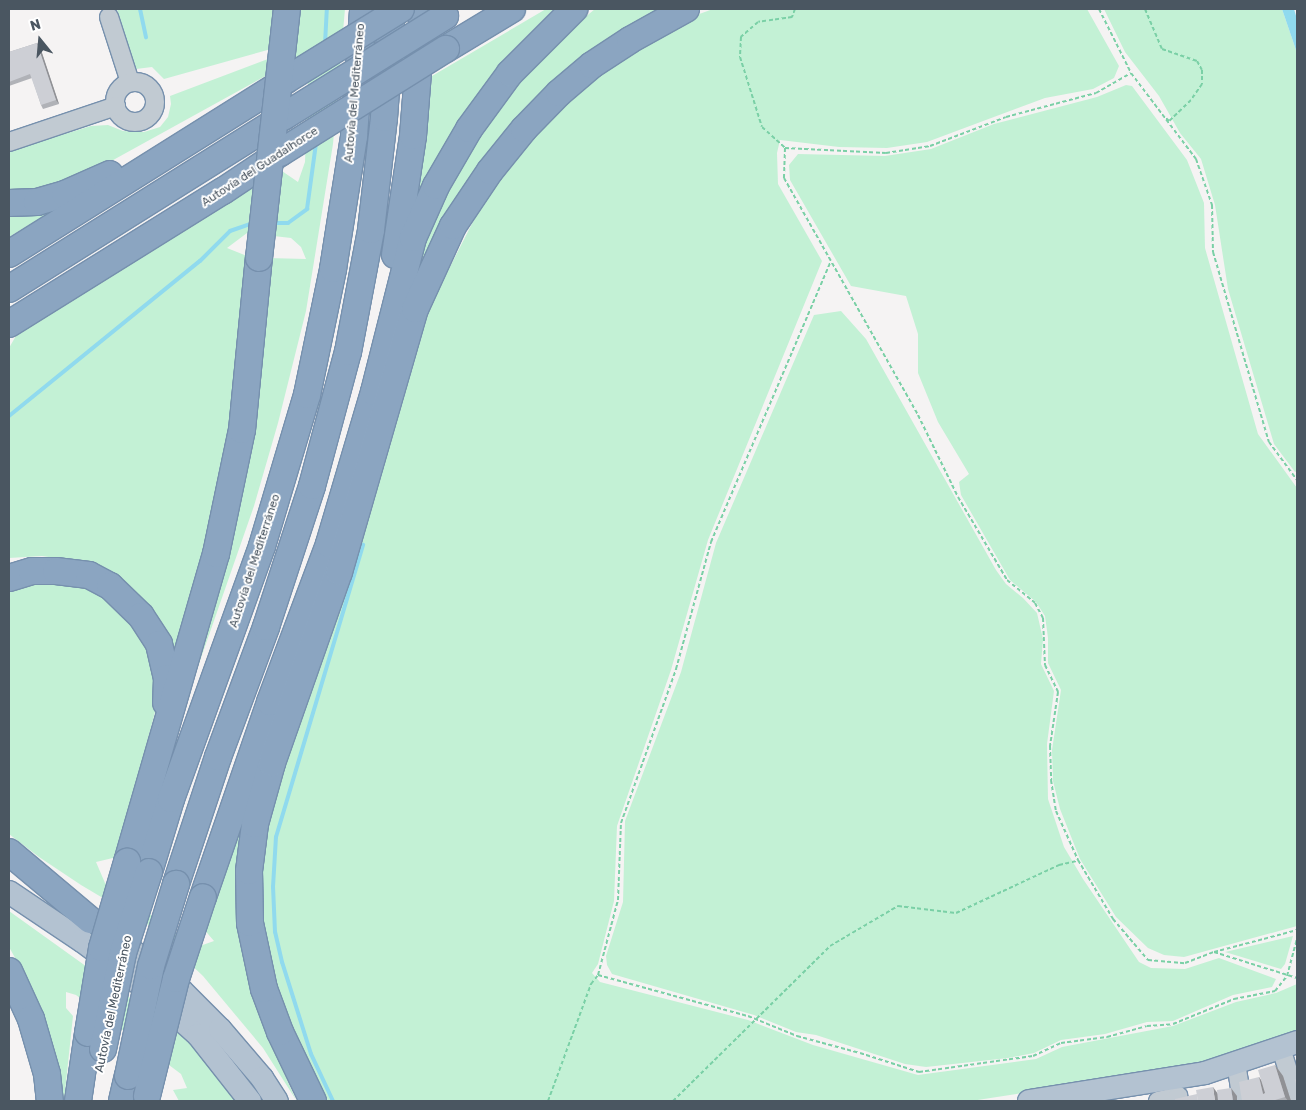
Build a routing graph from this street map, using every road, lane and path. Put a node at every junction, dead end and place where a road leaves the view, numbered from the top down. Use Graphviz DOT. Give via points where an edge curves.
graph roads {
  1 [pos="287,9"];
  2 [pos="363,9"];
  3 [pos="392,9"];
  4 [pos="401,9"];
  5 [pos="512,9"];
  6 [pos="574,9"];
  7 [pos="686,9"];
  8 [pos="795,9"];
  9 [pos="1099,9"];
  10 [pos="1145,9"];
  11 [pos="442,11"];
  12 [pos="109,16"];
  13 [pos="1131,73"];
  14 [pos="130,82"];
  15 [pos="116,106"];
  16 [pos="1161,114"];
  17 [pos="226,119"];
  18 [pos="9,142"];
  19 [pos="786,148"];
  20 [pos="9,203"];
  21 [pos="9,254"];
  22 [pos="831,261"];
  23 [pos="9,289"];
  24 [pos="9,324"];
  25 [pos="357,445"];
  26 [pos="1297,480"];
  27 [pos="9,564"];
  28 [pos="89,575"];
  29 [pos="9,578"];
  30 [pos="136,829"];
  31 [pos="9,852"];
  32 [pos="1078,860"];
  33 [pos="9,866"];
  34 [pos="138,867"];
  35 [pos="9,892"];
  36 [pos="90,920"];
  37 [pos="1297,930"];
  38 [pos="1297,938"];
  39 [pos="1214,952"];
  40 [pos="9,971"];
  41 [pos="598,975"];
  42 [pos="1287,976"];
  43 [pos="1297,978"];
  44 [pos="756,1020"];
  45 [pos="96,1041"];
  46 [pos="1289,1045"];
  47 [pos="1236,1063"];
  48 [pos="138,1100"];
  49 [pos="1297,1100"];
  50 [pos="50,1101"];
  51 [pos="78,1101"];
  52 [pos="93,1101"];
  53 [pos="250,1101"];
  54 [pos="277,1101"];
  55 [pos="313,1101"];
  56 [pos="548,1101"];
  57 [pos="673,1101"];
  58 [pos="1029,1101"];
  59 [pos="1158,1101"];
  60 [pos="1179,1101"];
  61 [pos="1242,1101"];
  1 -- 30 [label="highway, bridge" via="242,430 216,554"];
  2 -- 34 [label="highway, Autovía del Mediterráneo" via="354,136 333,269 307,395 262,546 171,799"];
  3 -- 48 [label="highway, bridge" via="371,230 348,352 309,496 151,966 128,1076"];
  4 -- 17 [label="highway, bridge"];
  5 -- 24 [label="highway, Autovía del Guadalhorce, bridge"];
  6 -- 25 [label="highway" via="510,73 469,129 436,186 413,238 374,392"];
  7 -- 55 [label="highway" via="592,65 558,93 524,129 490,171 453,226 416,309 339,572 272,763 256,824 249,871 250,923 264,989 280,1032"];
  8 -- 19 [label="path" via="792,17 758,22 741,37 740,58 762,127"];
  9 -- 13 [label="path"];
  10 -- 16 [label="path" via="1162,49 1197,60 1202,70 1202,84 1191,100 1169,121"];
  11 -- 23 [label="highway, bridge" via="284,117"];
  11 -- 25 [label="highway" via="413,136 398,241"];
  12 -- 14 [label="street"];
  13 -- 16 [label="path"];
  13 -- 19 [label="path" via="1096,93 1006,117 930,146 886,153"];
  14 -- 15 [label="street" via="116,94"];
  14 -- 15 [label="street" via="143,83 153,92 155,105 152,112 136,122 123,118"];
  15 -- 18 [label="street"];
  16 -- 26 [label="path" via="1196,159 1212,205 1213,252 1269,442"];
  17 -- 20 [label="highway" via="174,139 94,183 37,202"];
  17 -- 21 [label="highway"];
  19 -- 22 [label="path" via="784,178"];
  22 -- 32 [label="path" via="918,415 958,497 1007,580 1035,603 1043,618 1045,665 1058,692 1050,746 1051,780 1056,811"];
  22 -- 41 [label="path" via="712,542 676,669 621,823 618,900"];
  25 -- 48 [label="highway, bridge" via="329,544 203,897"];
  27 -- 28 [label="highway" via="32,561 65,564"];
  28 -- 29 [label="highway" via="32,571"];
  28 -- 30 [label="highway" via="110,586 142,616 159,644 167,678 166,705"];
  30 -- 34 [label="highway"];
  31 -- 36 [label="highway"];
  32 -- 39 [label="path" via="1113,919 1148,960 1184,963"];
  32 -- 44 [label="path" via="1059,865 956,913 898,906 830,946"];
  33 -- 36 [label="main road"];
  34 -- 45 [label="highway, Autovía del Mediterráneo, bridge" via="123,953"];
  35 -- 53 [label="main road" via="148,990 198,1035"];
  36 -- 54 [label="main road" via="127,944 182,991 250,1064"];
  37 -- 39 [label="path"];
  38 -- 42 [label="path"];
  39 -- 42 [label="path"];
  40 -- 50 [label="highway" via="33,1028 47,1074"];
  41 -- 44 [label="path"];
  41 -- 56 [label="path" via="591,984"];
  42 -- 43 [label="path"];
  42 -- 44 [label="path" via="1275,991 1234,999 1173,1024 1147,1026 1107,1037 1061,1044 1033,1056 918,1072 796,1036"];
  44 -- 57 [label="path"];
  45 -- 51 [label="highway"];
  45 -- 52 [label="highway, Autovía del Mediterráneo"];
  46 -- 47 [label="main road"];
  46 -- 49 [label="street"];
  47 -- 58 [label="main road" via="1205,1073"];
  47 -- 61 [label="street"];
  59 -- 60 [label="street" via="1178,1096"];
}
